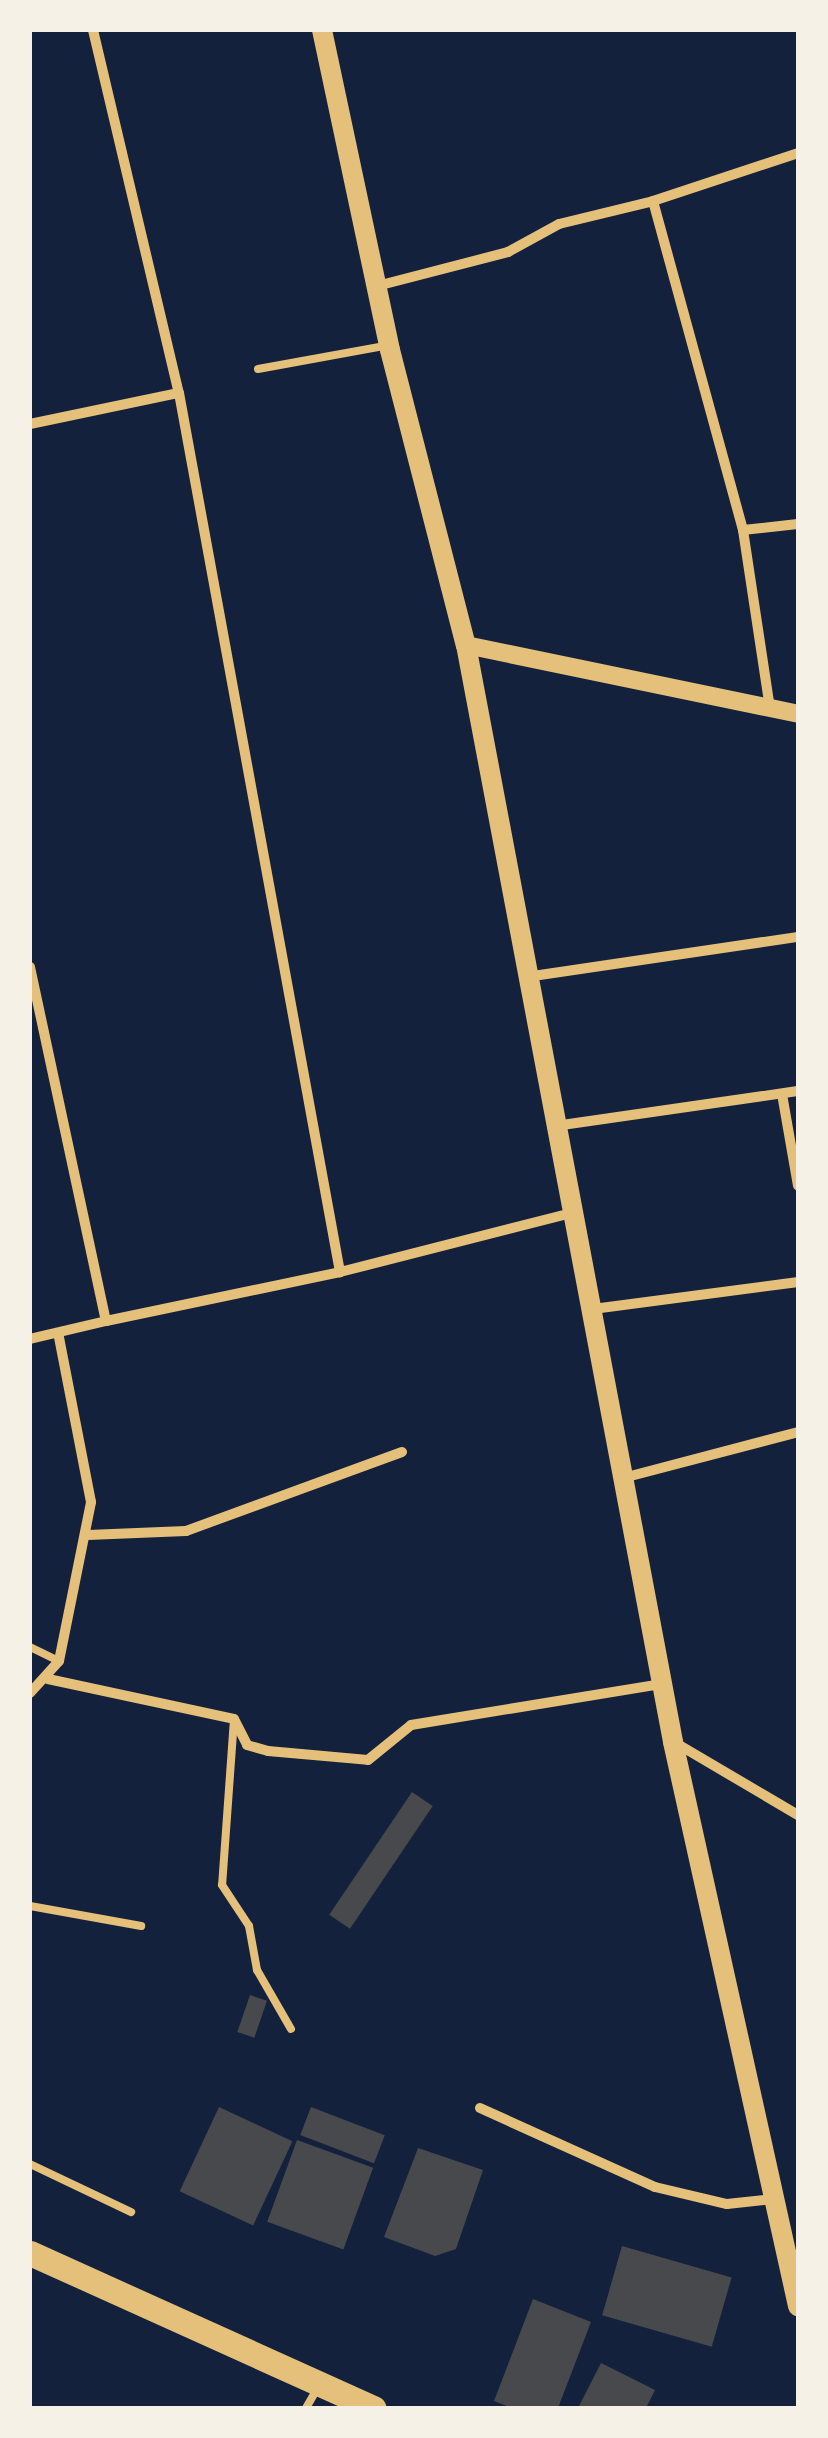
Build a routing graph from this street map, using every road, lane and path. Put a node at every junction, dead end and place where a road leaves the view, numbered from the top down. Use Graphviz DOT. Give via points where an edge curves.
graph roads {
  1 [pos="94,30"];
  2 [pos="322,30"];
  3 [pos="798,153"];
  4 [pos="653,202"];
  5 [pos="378,286"];
  6 [pos="390,346"];
  7 [pos="258,369"];
  8 [pos="179,393"];
  9 [pos="30,424"];
  10 [pos="798,524"];
  11 [pos="743,530"];
  12 [pos="466,645"];
  13 [pos="770,708"];
  14 [pos="798,714"];
  15 [pos="798,937"];
  16 [pos="30,967"];
  17 [pos="532,976"];
  18 [pos="798,1091"];
  19 [pos="782,1094"];
  20 [pos="562,1125"];
  21 [pos="798,1186"];
  22 [pos="576,1212"];
  23 [pos="340,1272"];
  24 [pos="798,1282"];
  25 [pos="593,1309"];
  26 [pos="106,1320"];
  27 [pos="58,1333"];
  28 [pos="30,1338"];
  29 [pos="798,1432"];
  30 [pos="402,1452"];
  31 [pos="622,1478"];
  32 [pos="88,1535"];
  33 [pos="30,1647"];
  34 [pos="60,1661"];
  35 [pos="48,1680"];
  36 [pos="662,1684"];
  37 [pos="30,1694"];
  38 [pos="234,1720"];
  39 [pos="674,1742"];
  40 [pos="798,1815"];
  41 [pos="30,1906"];
  42 [pos="141,1926"];
  43 [pos="292,2028"];
  44 [pos="480,2108"];
  45 [pos="30,2164"];
  46 [pos="774,2199"];
  47 [pos="131,2212"];
  48 [pos="30,2253"];
  49 [pos="798,2306"];
  50 [pos="312,2397"];
  51 [pos="374,2408"];
  1 -- 8 [label="street"];
  2 -- 5 [label="main road"];
  3 -- 4 [label="street"];
  4 -- 5 [label="street" via="559,224 518,249"];
  4 -- 11 [label="street"];
  5 -- 6 [label="main road"];
  6 -- 7 [label="lane"];
  6 -- 12 [label="main road"];
  8 -- 9 [label="street"];
  8 -- 23 [label="street"];
  10 -- 11 [label="street"];
  11 -- 13 [label="street"];
  12 -- 13 [label="street"];
  12 -- 17 [label="main road"];
  13 -- 14 [label="street"];
  15 -- 17 [label="street"];
  16 -- 26 [label="street"];
  17 -- 20 [label="main road"];
  18 -- 19 [label="street"];
  19 -- 20 [label="street"];
  19 -- 21 [label="street"];
  20 -- 22 [label="main road"];
  22 -- 23 [label="street"];
  22 -- 25 [label="main road"];
  23 -- 26 [label="street"];
  24 -- 25 [label="street"];
  25 -- 31 [label="main road"];
  26 -- 27 [label="street"];
  27 -- 28 [label="street"];
  27 -- 32 [label="street" via="91,1502"];
  29 -- 31 [label="street"];
  30 -- 32 [label="street" via="186,1531"];
  31 -- 36 [label="main road"];
  32 -- 34 [label="street"];
  33 -- 34 [label="lane"];
  34 -- 35 [label="street"];
  35 -- 37 [label="street"];
  35 -- 38 [label="street"];
  36 -- 38 [label="street" via="412,1725 368,1760 247,1745"];
  36 -- 39 [label="main road"];
  38 -- 43 [label="lane" via="222,1885 249,1926 258,1970"];
  39 -- 40 [label="street"];
  39 -- 46 [label="main road"];
  41 -- 42 [label="lane"];
  44 -- 46 [label="street" via="655,2187 726,2204"];
  45 -- 47 [label="lane"];
  46 -- 49 [label="main road"];
  48 -- 50 [label="main road"];
  50 -- 51 [label="main road"];
}
